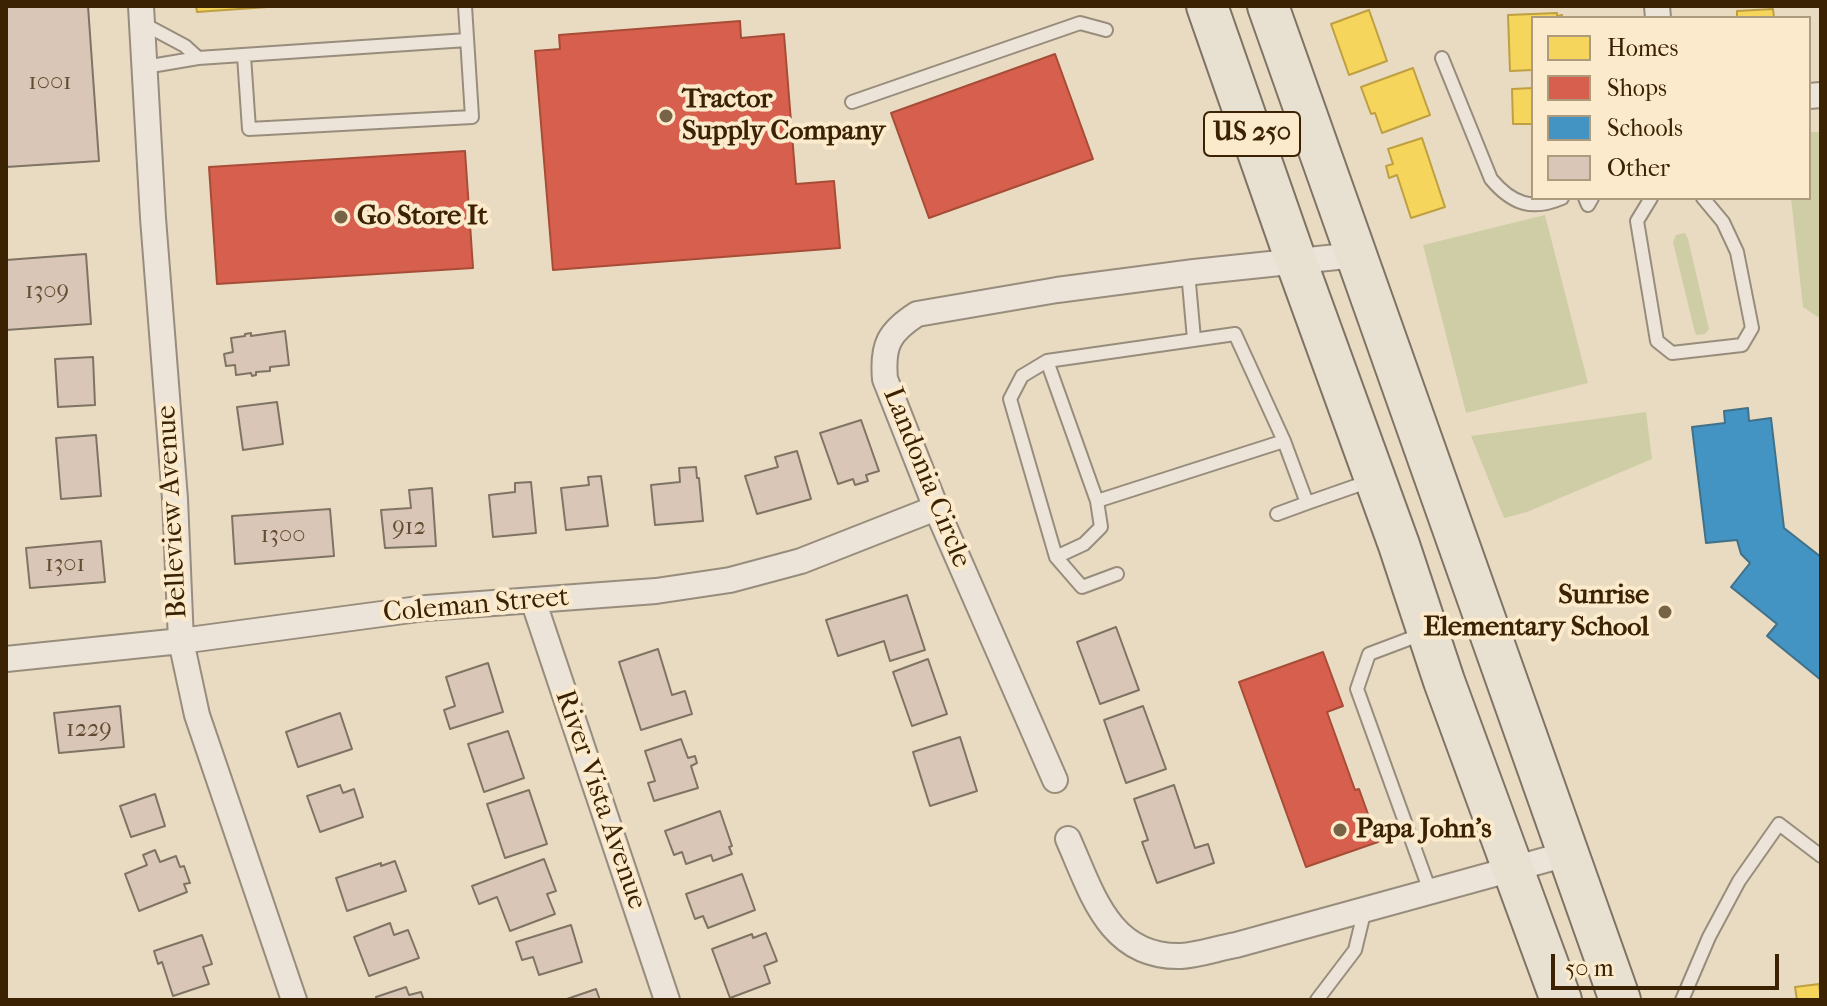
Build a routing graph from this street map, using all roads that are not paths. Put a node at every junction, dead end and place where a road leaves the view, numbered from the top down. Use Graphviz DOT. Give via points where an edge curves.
graph roads {
  1 [pos="465,6"];
  2 [pos="1207,6"];
  3 [pos="1268,6"];
  4 [pos="142,15"];
  5 [pos="1106,30"];
  6 [pos="467,40"];
  7 [pos="244,56"];
  8 [pos="198,58"];
  9 [pos="1442,58"];
  10 [pos="145,67"];
  11 [pos="852,102"];
  12 [pos="1557,200"];
  13 [pos="1650,200"];
  14 [pos="1705,200"];
  15 [pos="1356,255"];
  16 [pos="1296,261"];
  17 [pos="1188,272"];
  18 [pos="1194,339"];
  19 [pos="1047,361"];
  20 [pos="1284,441"];
  21 [pos="1375,479"];
  22 [pos="1097,501"];
  23 [pos="1307,503"];
  24 [pos="936,508"];
  25 [pos="1277,514"];
  26 [pos="1056,557"];
  27 [pos="1117,574"];
  28 [pos="533,600"];
  29 [pos="1428,632"];
  30 [pos="181,641"];
  31 [pos="6,659"];
  32 [pos="1055,780"];
  33 [pos="1068,839"];
  34 [pos="1567,854"];
  35 [pos="1821,856"];
  36 [pos="1512,869"];
  37 [pos="1430,891"];
  38 [pos="1365,909"];
  39 [pos="294,1000"];
  40 [pos="667,1000"];
  41 [pos="1317,1000"];
  42 [pos="1561,1000"];
  43 [pos="1620,1000"];
  44 [pos="1682,1000"];
  1 -- 6 [label="lane"];
  2 -- 16 [label="highway, US 250"];
  3 -- 15 [label="highway, US 250"];
  4 -- 8 [label="lane"];
  4 -- 10 [label="street, Belleview Avenue"];
  5 -- 11 [label="lane" via="1080,23"];
  6 -- 7 [label="lane"];
  6 -- 7 [label="lane" via="472,117 249,129"];
  7 -- 8 [label="lane"];
  8 -- 10 [label="lane"];
  9 -- 12 [label="lane" via="1491,179 1515,200 1534,205"];
  10 -- 30 [label="street, Belleview Avenue"];
  13 -- 14 [label="lane" via="1637,221 1657,341 1672,353 1742,345 1752,328 1737,252"];
  15 -- 16 [label="street, Landonia Circle"];
  15 -- 34 [label="highway, US 250"];
  16 -- 17 [label="street, Landonia Circle"];
  16 -- 21 [label="highway, US 250"];
  17 -- 18 [label="lane"];
  17 -- 24 [label="street, Landonia Circle" via="917,314 901,325 883,359 885,379"];
  18 -- 19 [label="lane"];
  18 -- 20 [label="lane" via="1235,334"];
  19 -- 22 [label="lane"];
  19 -- 26 [label="lane" via="1022,376 1010,399"];
  20 -- 22 [label="lane"];
  20 -- 23 [label="lane"];
  21 -- 23 [label="lane"];
  21 -- 29 [label="highway, US 250"];
  22 -- 26 [label="lane" via="1101,527 1084,544"];
  23 -- 25 [label="lane"];
  24 -- 28 [label="street, Coleman Street" via="801,561 730,580"];
  24 -- 32 [label="street, Landonia Circle"];
  26 -- 27 [label="lane" via="1082,587"];
  28 -- 30 [label="street, Coleman Street" via="426,608"];
  28 -- 40 [label="street, River Vista Avenue"];
  29 -- 36 [label="highway, US 250"];
  29 -- 37 [label="lane" via="1369,654 1357,689"];
  30 -- 31 [label="street, Coleman Street"];
  30 -- 39 [label="street, Belleview Avenue" via="197,715"];
  33 -- 38 [label="street" via="1099,909 1114,929 1157,954 1182,956 1236,945"];
  34 -- 36 [label="street"];
  34 -- 43 [label="highway, US 250"];
  35 -- 44 [label="lane" via="1779,824 1739,881"];
  36 -- 37 [label="street"];
  36 -- 42 [label="highway, US 250"];
  37 -- 38 [label="street"];
  38 -- 41 [label="lane" via="1355,950"];
}
